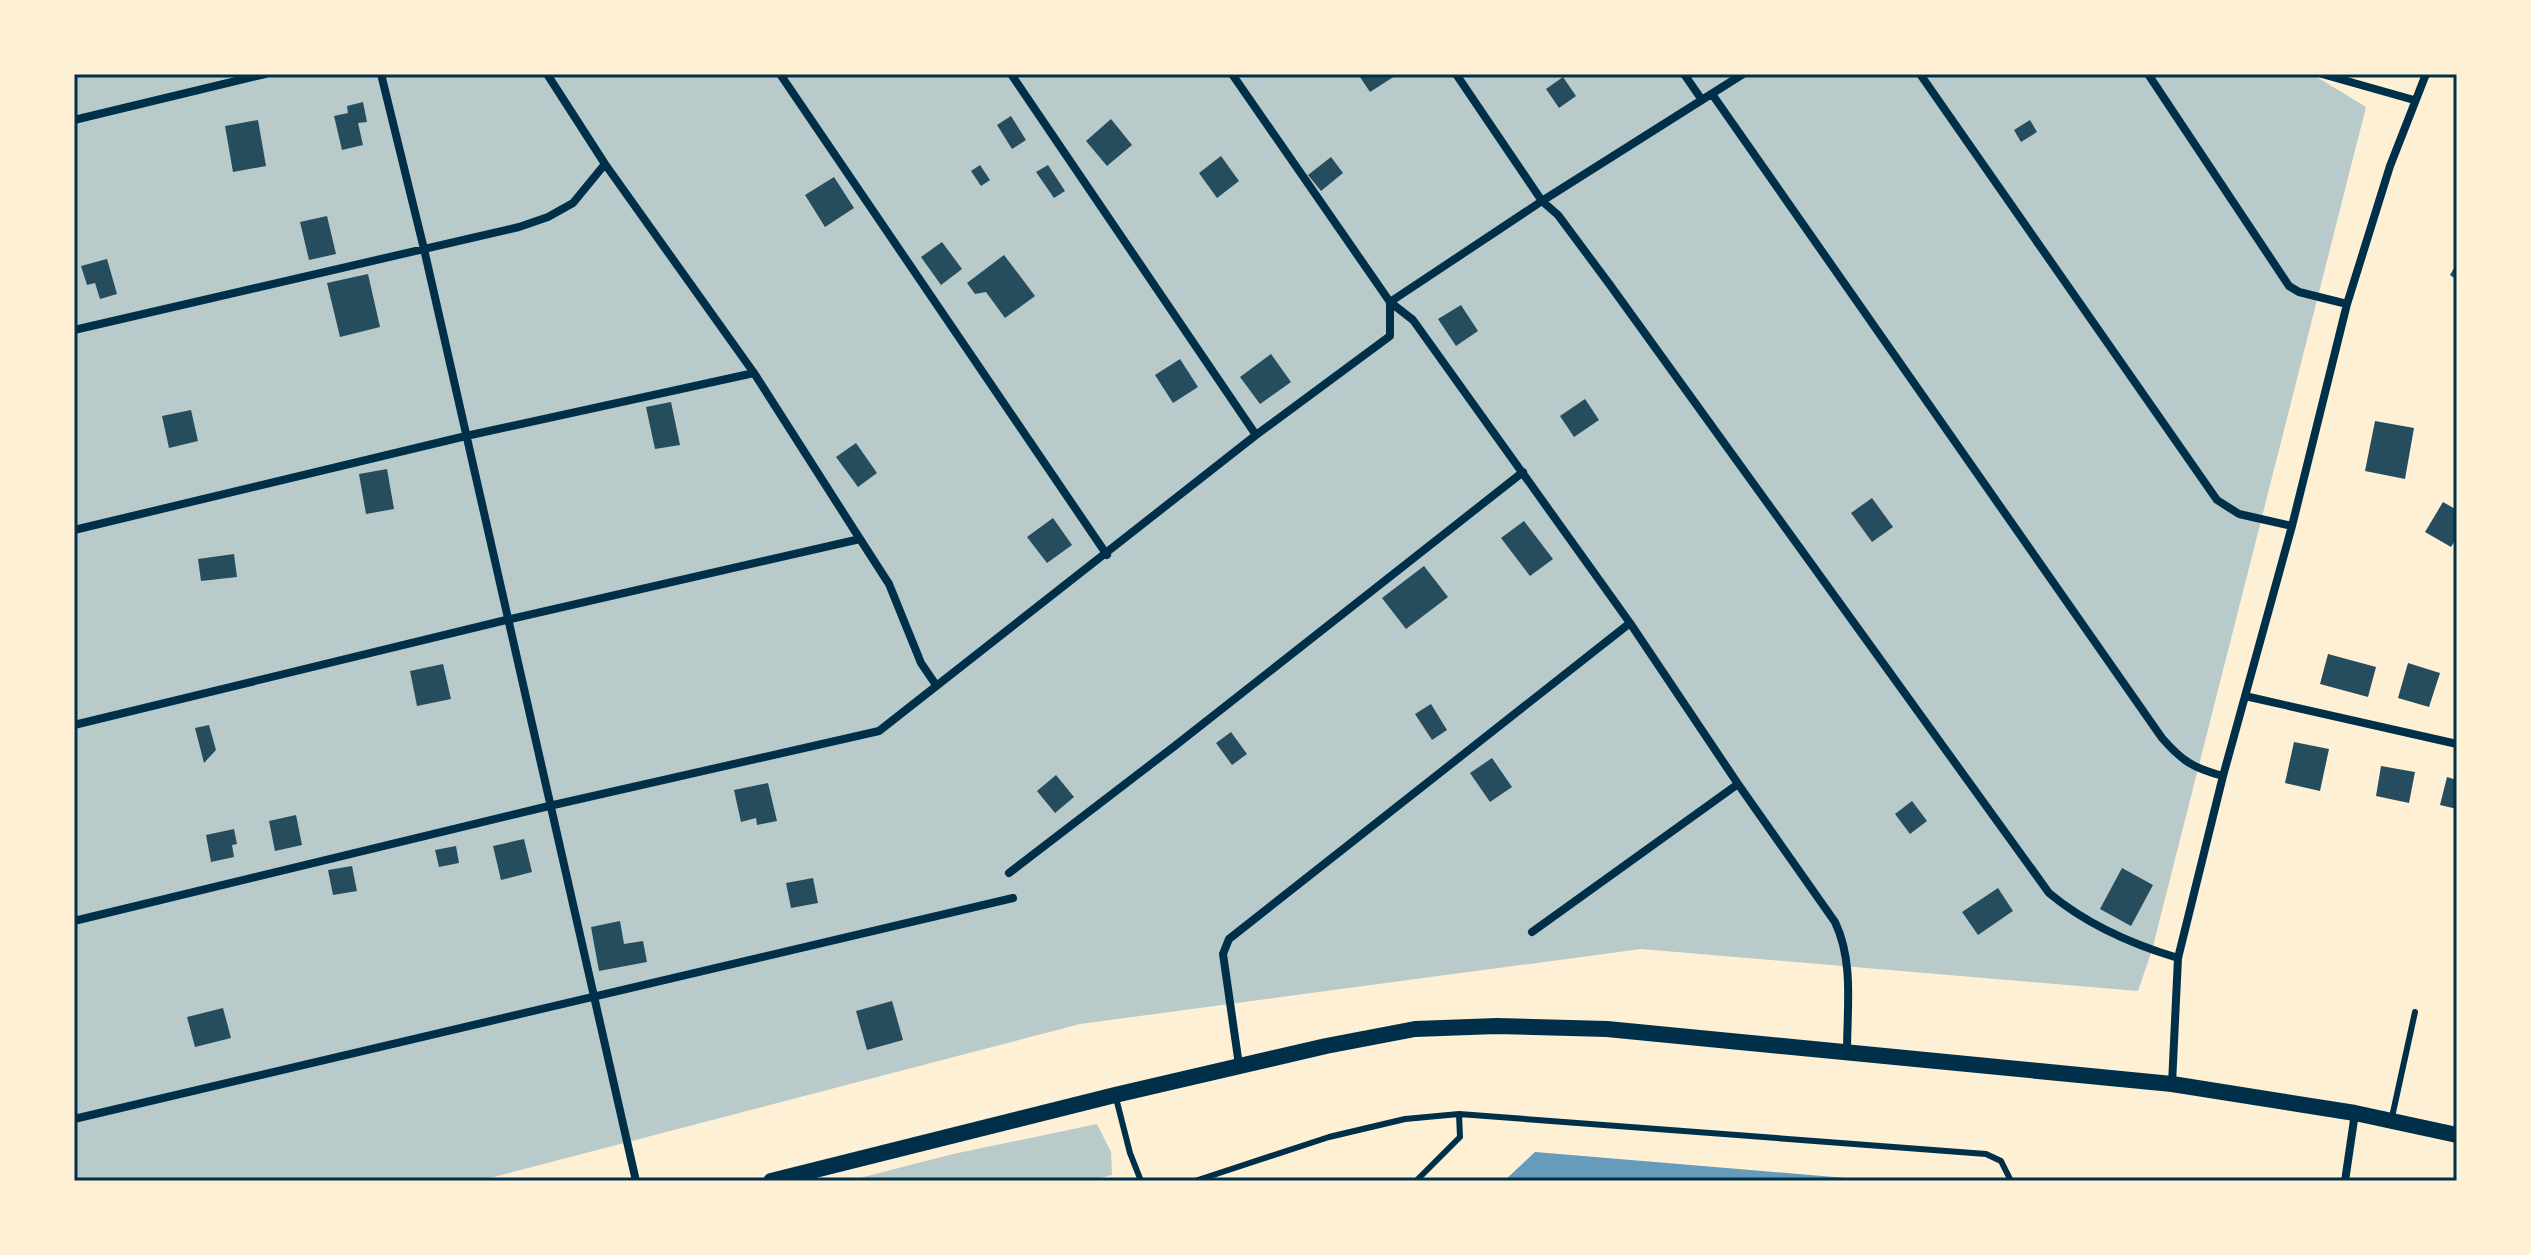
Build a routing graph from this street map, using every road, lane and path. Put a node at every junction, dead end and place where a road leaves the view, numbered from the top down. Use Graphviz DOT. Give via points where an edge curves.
graph roads {
  1 [pos="265,74"];
  2 [pos="381,74"];
  3 [pos="547,74"];
  4 [pos="780,74"];
  5 [pos="1011,74"];
  6 [pos="1232,74"];
  7 [pos="1456,74"];
  8 [pos="1684,74"];
  9 [pos="1743,74"];
  10 [pos="1920,74"];
  11 [pos="2148,74"];
  12 [pos="2322,74"];
  13 [pos="2426,74"];
  14 [pos="1712,94"];
  15 [pos="1702,100"];
  16 [pos="2414,100"];
  17 [pos="74,120"];
  18 [pos="605,164"];
  19 [pos="1542,201"];
  20 [pos="424,249"];
  21 [pos="1390,302"];
  22 [pos="2347,304"];
  23 [pos="74,330"];
  24 [pos="754,373"];
  25 [pos="1256,435"];
  26 [pos="466,436"];
  27 [pos="1523,472"];
  28 [pos="2292,526"];
  29 [pos="74,530"];
  30 [pos="860,539"];
  31 [pos="1107,555"];
  32 [pos="506,620"];
  33 [pos="1630,623"];
  34 [pos="936,685"];
  35 [pos="2245,696"];
  36 [pos="74,725"];
  37 [pos="2457,744"];
  38 [pos="2223,776"];
  39 [pos="1738,784"];
  40 [pos="549,806"];
  41 [pos="1009,873"];
  42 [pos="1013,898"];
  43 [pos="74,921"];
  44 [pos="1532,932"];
  45 [pos="2178,958"];
  46 [pos="593,997"];
  47 [pos="2415,1012"];
  48 [pos="1847,1052"];
  49 [pos="1239,1065"];
  50 [pos="2172,1084"];
  51 [pos="1115,1095"];
  52 [pos="2355,1113"];
  53 [pos="1459,1114"];
  54 [pos="74,1119"];
  55 [pos="2391,1121"];
  56 [pos="2457,1135"];
  57 [pos="636,1181"];
  58 [pos="771,1181"];
  59 [pos="1141,1181"];
  60 [pos="1195,1181"];
  61 [pos="1416,1181"];
  62 [pos="2011,1181"];
  63 [pos="2345,1181"];
  1 -- 17 [label="street"];
  2 -- 20 [label="street"];
  3 -- 18 [label="street"];
  4 -- 31 [label="street"];
  5 -- 25 [label="street"];
  6 -- 21 [label="street"];
  7 -- 19 [label="street"];
  8 -- 15 [label="street"];
  9 -- 14 [label="street"];
  10 -- 28 [label="street" via="2217,500 2239,514"];
  11 -- 22 [label="street" via="2289,286"];
  12 -- 16 [label="street"];
  13 -- 16 [label="street"];
  14 -- 15 [label="street"];
  14 -- 38 [label="street" via="2162,738 2195,769"];
  15 -- 19 [label="street"];
  16 -- 22 [label="street"];
  18 -- 20 [label="street" via="573,203 548,217"];
  18 -- 24 [label="street"];
  19 -- 21 [label="street"];
  19 -- 45 [label="street" via="1593,262 2049,893 2096,926"];
  20 -- 23 [label="street"];
  20 -- 26 [label="street"];
  21 -- 25 [label="street" via="1390,336"];
  21 -- 27 [label="street" via="1413,320"];
  22 -- 28 [label="street"];
  24 -- 26 [label="street"];
  24 -- 30 [label="street"];
  25 -- 31 [label="street"];
  26 -- 29 [label="street"];
  26 -- 32 [label="street"];
  27 -- 33 [label="street"];
  27 -- 41 [label="street"];
  28 -- 35 [label="street"];
  30 -- 32 [label="street"];
  30 -- 34 [label="street" via="889,584 921,663"];
  31 -- 34 [label="street"];
  32 -- 36 [label="street"];
  32 -- 40 [label="street"];
  33 -- 39 [label="street"];
  33 -- 49 [label="street" via="1229,939 1223,954"];
  34 -- 40 [label="street" via="879,731"];
  35 -- 37 [label="street"];
  35 -- 38 [label="street"];
  38 -- 45 [label="street"];
  39 -- 44 [label="street"];
  39 -- 48 [label="street" via="1843,940 1848,967"];
  40 -- 43 [label="street"];
  40 -- 46 [label="street"];
  42 -- 46 [label="street"];
  45 -- 50 [label="street"];
  46 -- 54 [label="street"];
  46 -- 57 [label="street"];
  47 -- 55 [label="lane"];
  48 -- 49 [label="main road" via="1607,1029 1497,1026 1415,1029"];
  48 -- 50 [label="main road"];
  49 -- 51 [label="main road"];
  50 -- 52 [label="main road"];
  51 -- 58 [label="main road"];
  51 -- 59 [label="lane"];
  52 -- 55 [label="main road"];
  52 -- 63 [label="street"];
  53 -- 60 [label="lane" via="1405,1119 1329,1137"];
  53 -- 61 [label="lane" via="1460,1137"];
  53 -- 62 [label="lane" via="1986,1154 2001,1161"];
  55 -- 56 [label="main road"];
}
